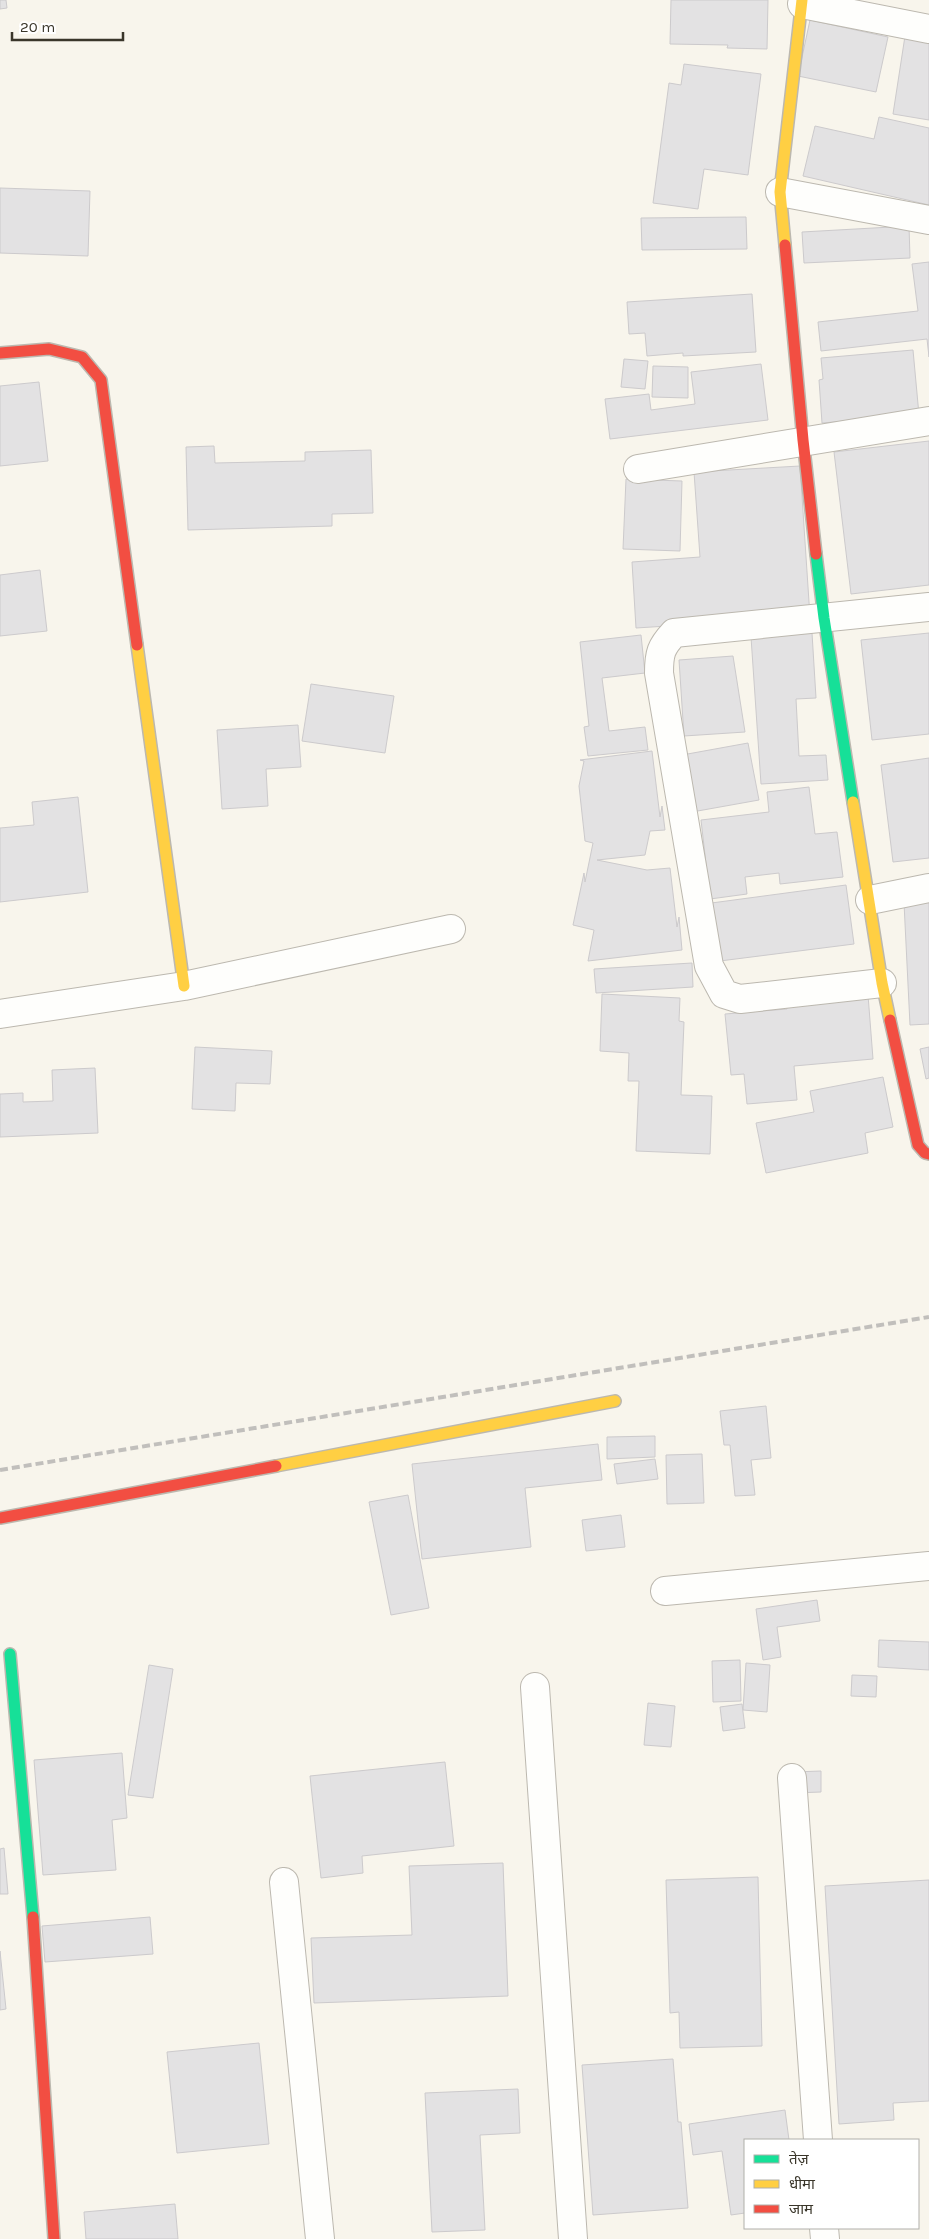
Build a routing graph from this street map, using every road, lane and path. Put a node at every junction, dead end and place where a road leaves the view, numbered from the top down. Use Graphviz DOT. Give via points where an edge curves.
graph roads {
  1 [pos="802,2"];
  2 [pos="929,29"];
  3 [pos="780,192"];
  4 [pos="929,220"];
  5 [pos="0,353"];
  6 [pos="929,421"];
  7 [pos="803,440"];
  8 [pos="638,469"];
  9 [pos="929,607"];
  10 [pos="824,618"];
  11 [pos="929,888"];
  12 [pos="870,900"];
  13 [pos="451,929"];
  14 [pos="882,983"];
  15 [pos="184,986"];
  16 [pos="0,1014"];
  17 [pos="929,1154"];
  18 [pos="616,1401"];
  19 [pos="0,1518"];
  20 [pos="929,1566"];
  21 [pos="665,1592"];
  22 [pos="10,1654"];
  23 [pos="535,1687"];
  24 [pos="792,1778"];
  25 [pos="284,1882"];
  26 [pos="818,2139"];
  27 [pos="54,2239"];
  28 [pos="320,2239"];
  29 [pos="573,2239"];
  1 -- 2 [label="street"];
  1 -- 3 [label="street"];
  3 -- 4 [label="street"];
  3 -- 7 [label="street"];
  5 -- 15 [label="street" via="49,349 82,356 101,380"];
  6 -- 7 [label="street"];
  7 -- 8 [label="street"];
  7 -- 10 [label="street"];
  9 -- 10 [label="street"];
  10 -- 12 [label="street"];
  10 -- 14 [label="street" via="674,633 662,646 659,673 709,966 724,994 740,999"];
  11 -- 12 [label="street"];
  12 -- 14 [label="street"];
  13 -- 15 [label="street"];
  14 -- 17 [label="street" via="918,1144"];
  15 -- 16 [label="street"];
  18 -- 19 [label="street"];
  20 -- 21 [label="street"];
  22 -- 27 [label="street" via="30,1870"];
  23 -- 29 [label="street"];
  24 -- 26 [label="street"];
  25 -- 28 [label="street"];
}
